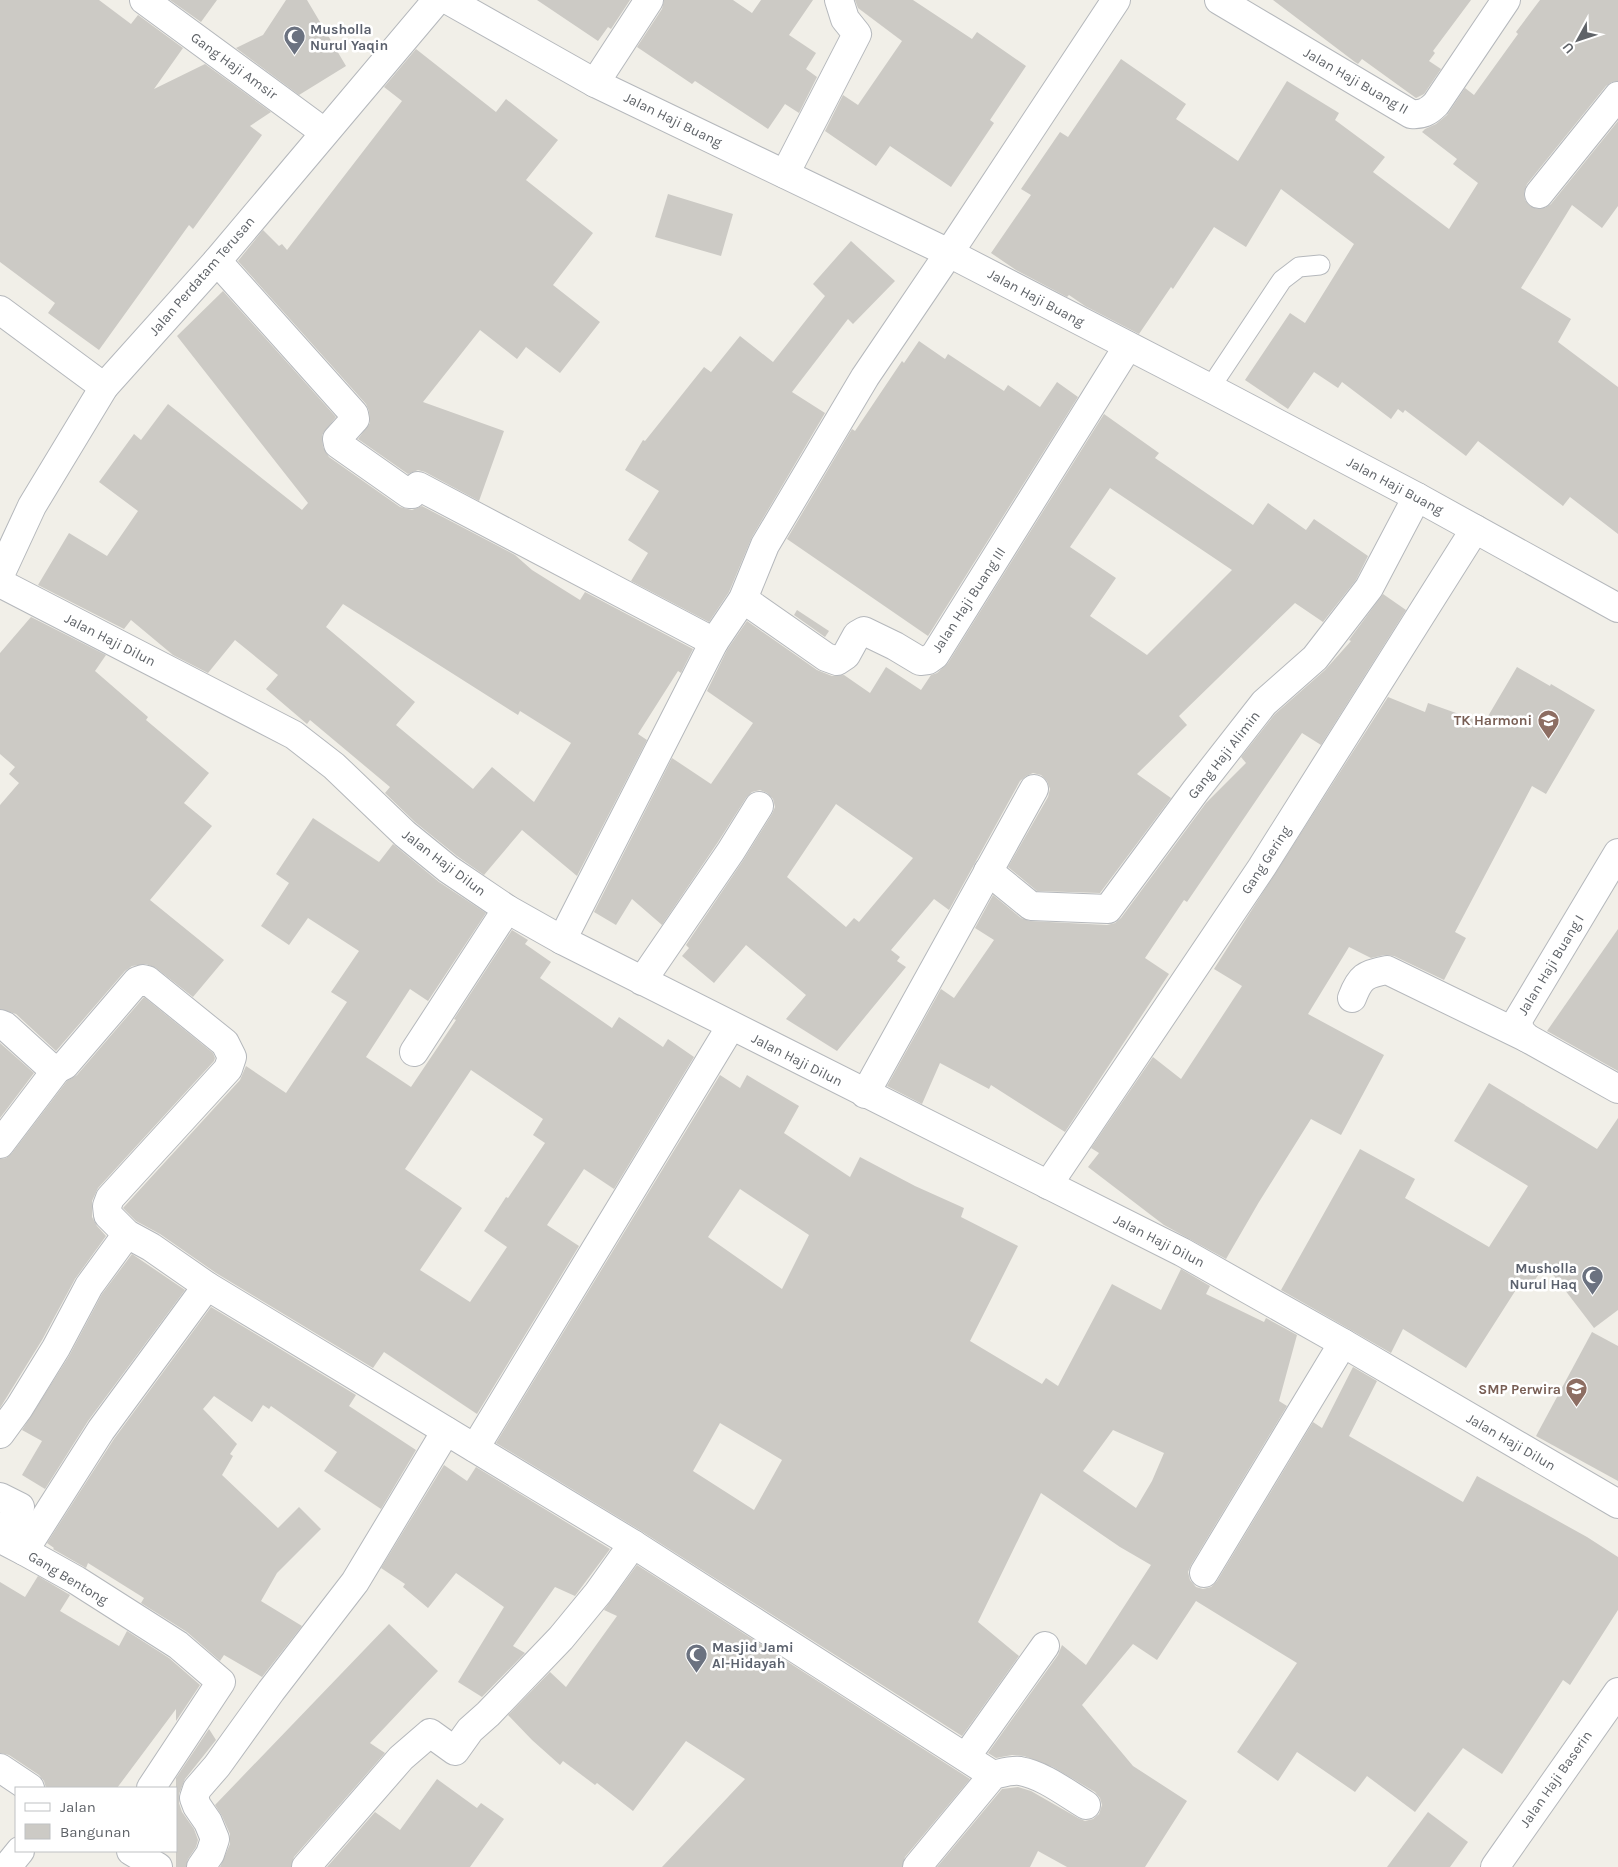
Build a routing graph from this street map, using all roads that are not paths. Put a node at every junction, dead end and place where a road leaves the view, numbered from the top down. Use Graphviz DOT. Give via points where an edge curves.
graph roads {
  1 [pos="144,0"];
  2 [pos="438,0"];
  3 [pos="448,0"];
  4 [pos="649,0"];
  5 [pos="839,0"];
  6 [pos="1116,0"];
  7 [pos="1219,0"];
  8 [pos="1506,0"];
  9 [pos="595,82"];
  10 [pos="1618,96"];
  11 [pos="324,132"];
  12 [pos="785,174"];
  13 [pos="1539,194"];
  14 [pos="949,253"];
  15 [pos="217,261"];
  16 [pos="1320,265"];
  17 [pos="0,310"];
  18 [pos="1128,346"];
  19 [pos="104,387"];
  20 [pos="1210,388"];
  21 [pos="1417,497"];
  22 [pos="1475,529"];
  23 [pos="0,575"];
  24 [pos="0,583"];
  25 [pos="743,599"];
  26 [pos="1618,608"];
  27 [pos="714,642"];
  28 [pos="1034,789"];
  29 [pos="759,806"];
  30 [pos="1618,853"];
  31 [pos="988,871"];
  32 [pos="506,909"];
  33 [pos="562,940"];
  34 [pos="642,981"];
  35 [pos="1352,998"];
  36 [pos="0,1024"];
  37 [pos="731,1026"];
  38 [pos="1527,1038"];
  39 [pos="414,1052"];
  40 [pos="57,1069"];
  41 [pos="1618,1089"];
  42 [pos="865,1094"];
  43 [pos="0,1144"];
  44 [pos="1048,1185"];
  45 [pos="127,1234"];
  46 [pos="207,1286"];
  47 [pos="1343,1343"];
  48 [pos="446,1431"];
  49 [pos="0,1434"];
  50 [pos="474,1448"];
  51 [pos="0,1497"];
  52 [pos="1618,1504"];
  53 [pos="633,1544"];
  54 [pos="24,1551"];
  55 [pos="1204,1573"];
  56 [pos="1045,1646"];
  57 [pos="1618,1692"];
  58 [pos="966,1757"];
  59 [pos="0,1768"];
  60 [pos="993,1776"];
  61 [pos="28,1787"];
  62 [pos="152,1787"];
  63 [pos="1086,1805"];
  64 [pos="19,1852"];
  65 [pos="133,1852"];
  66 [pos="7,1867"];
  67 [pos="158,1867"];
  68 [pos="201,1867"];
  69 [pos="306,1867"];
  70 [pos="917,1867"];
  71 [pos="1495,1867"];
  1 -- 11 [label="street, Gang Haji Amsir"];
  2 -- 11 [label="street, Jalan Perdatam Terusan"];
  3 -- 9 [label="street, Jalan Haji Buang"];
  4 -- 9 [label="street"];
  5 -- 12 [label="street" via="845,19 857,34"];
  6 -- 14 [label="street"];
  7 -- 8 [label="street, Jalan Haji Buang II" via="1411,114 1419,115 1436,104"];
  9 -- 12 [label="street, Jalan Haji Buang"];
  10 -- 13 [label="street"];
  11 -- 15 [label="street, Jalan Perdatam Terusan"];
  12 -- 14 [label="street, Jalan Haji Buang"];
  14 -- 18 [label="street, Jalan Haji Buang"];
  14 -- 25 [label="street" via="855,394 765,545"];
  15 -- 19 [label="street, Jalan Perdatam Terusan"];
  15 -- 27 [label="street" via="354,414 354,419 336,439 338,444 409,494 418,486"];
  16 -- 20 [label="lane" via="1299,267 1282,280"];
  17 -- 19 [label="street"];
  18 -- 20 [label="street, Jalan Haji Buang"];
  18 -- 25 [label="street, Jalan Haji Buang III" via="935,655 928,660 920,661 864,631 857,634 846,655 837,660 826,656"];
  19 -- 23 [label="street, Jalan Perdatam Terusan" via="32,506"];
  20 -- 21 [label="street, Jalan Haji Buang"];
  21 -- 22 [label="street, Jalan Haji Buang"];
  21 -- 31 [label="street, Gang Haji Alimin" via="1369,588 1314,658 1264,703 1108,909 1032,906"];
  22 -- 26 [label="street, Jalan Haji Buang"];
  22 -- 44 [label="street, Gang Gering" via="1262,867"];
  24 -- 32 [label="street, Jalan Haji Dilun" via="294,735 334,766 433,857"];
  25 -- 27 [label="street"];
  27 -- 33 [label="street"];
  28 -- 31 [label="street"];
  29 -- 34 [label="street"];
  30 -- 38 [label="street, Jalan Haji Buang I" via="1518,1020 1520,1031"];
  31 -- 42 [label="street"];
  32 -- 33 [label="street, Jalan Haji Dilun"];
  32 -- 39 [label="street"];
  33 -- 34 [label="street, Jalan Haji Dilun"];
  34 -- 37 [label="street, Jalan Haji Dilun"];
  35 -- 38 [label="street" via="1358,982 1372,972 1387,970"];
  36 -- 40 [label="street" via="48,1066"];
  37 -- 42 [label="street, Jalan Haji Dilun"];
  37 -- 50 [label="street"];
  38 -- 41 [label="street, Jalan Haji Buang I"];
  40 -- 43 [label="street"];
  40 -- 45 [label="street" via="65,1065 137,981 143,979 225,1043 232,1057 228,1069 110,1198 108,1215"];
  42 -- 44 [label="street, Jalan Haji Dilun"];
  44 -- 47 [label="street, Jalan Haji Dilun" via="1182,1252"];
  45 -- 46 [label="street"];
  45 -- 49 [label="street" via="89,1286 52,1355"];
  46 -- 48 [label="street"];
  46 -- 54 [label="street, Gang Bentong" via="101,1430"];
  47 -- 52 [label="street, Jalan Haji Dilun"];
  47 -- 55 [label="street"];
  48 -- 50 [label="street"];
  48 -- 68 [label="street" via="355,1582 218,1766 197,1789 194,1798 215,1838"];
  50 -- 53 [label="street"];
  51 -- 54 [label="street" via="20,1507 1,1539"];
  53 -- 58 [label="street"];
  53 -- 69 [label="street" via="561,1638 470,1730 454,1751 430,1733 401,1758"];
  54 -- 62 [label="street, Gang Bentong" via="178,1645 221,1682"];
  56 -- 58 [label="street"];
  57 -- 71 [label="street, Jalan Haji Baserin"];
  58 -- 60 [label="street"];
  59 -- 61 [label="street"];
  60 -- 63 [label="street" via="1011,1771 1032,1774"];
  60 -- 70 [label="street"];
  64 -- 66 [label="street"];
  65 -- 67 [label="street"];
}
